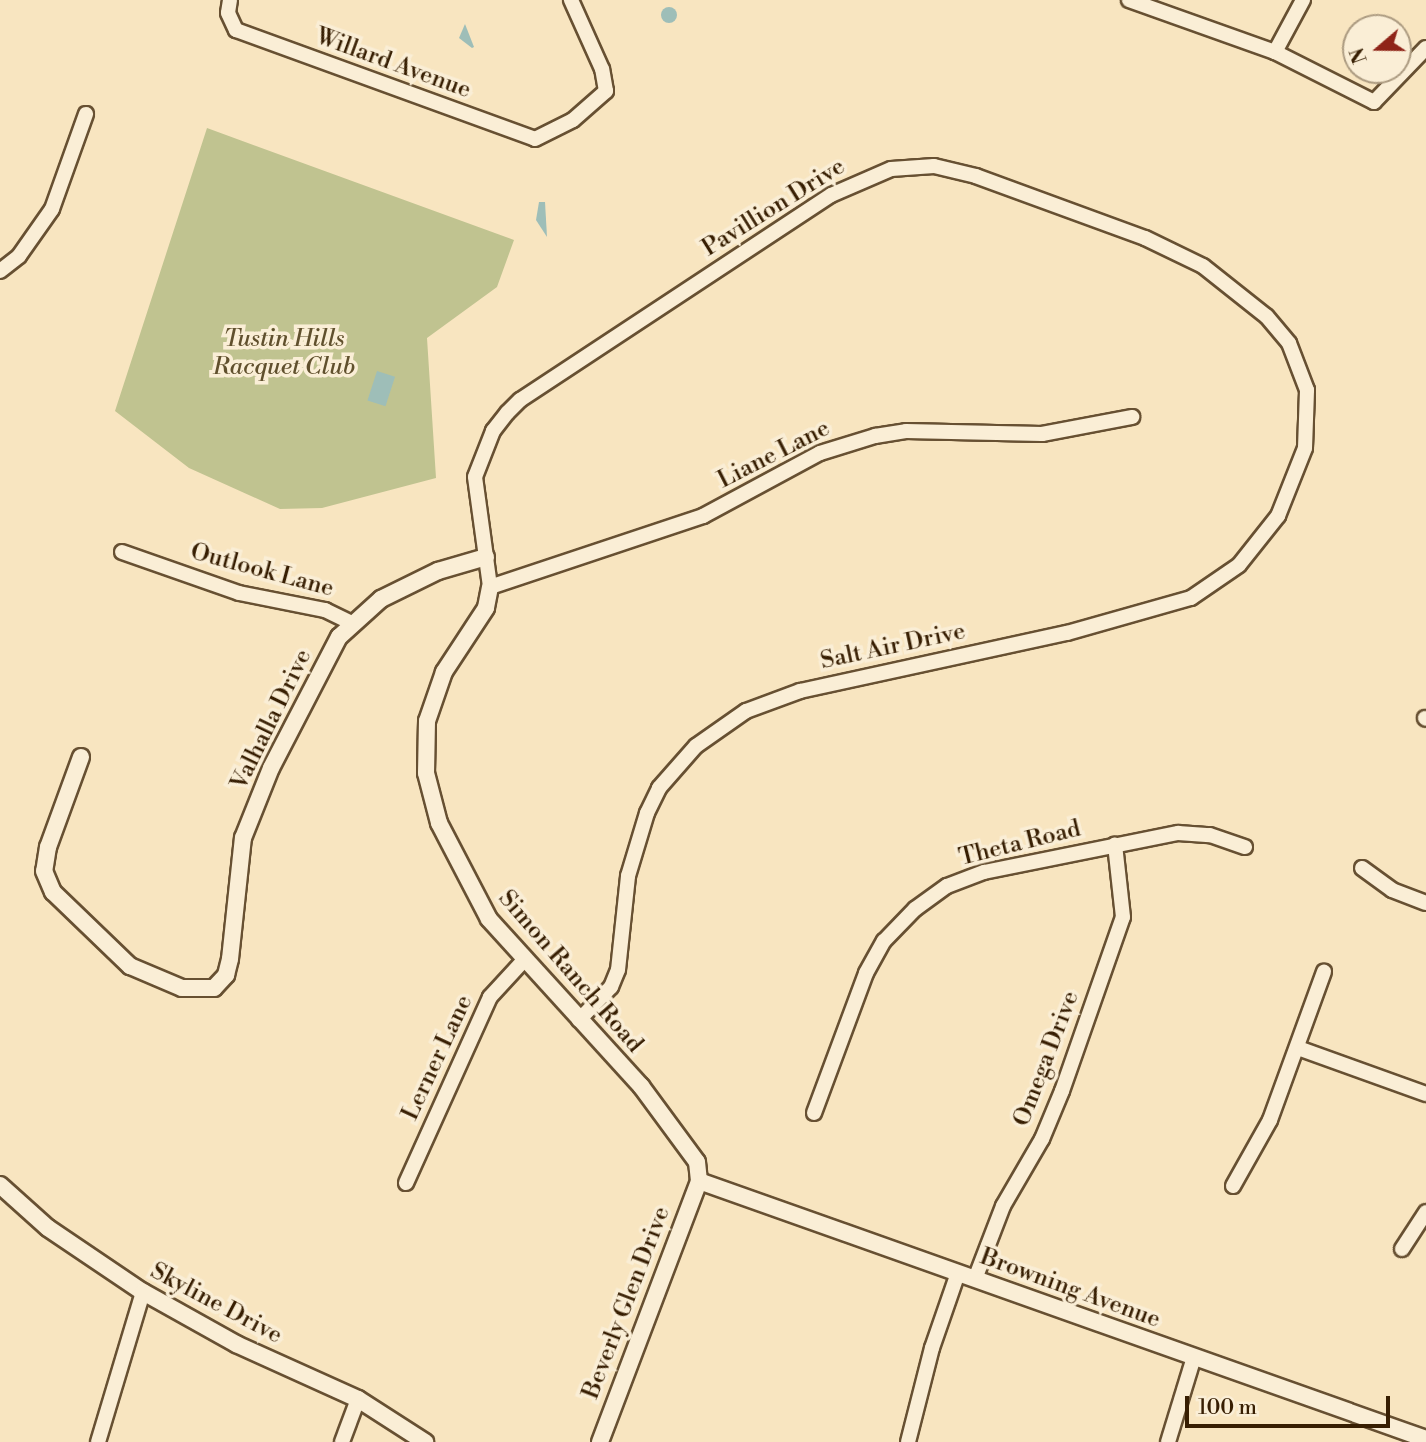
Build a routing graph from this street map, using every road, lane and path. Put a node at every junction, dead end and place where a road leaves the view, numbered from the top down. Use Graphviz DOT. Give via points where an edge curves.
graph roads {
  1 [pos="230,0"];
  2 [pos="571,0"];
  3 [pos="1129,0"];
  4 [pos="1303,0"];
  5 [pos="1426,48"];
  6 [pos="1275,52"];
  7 [pos="86,114"];
  8 [pos="0,271"];
  9 [pos="1132,417"];
  10 [pos="1310,417"];
  11 [pos="122,552"];
  12 [pos="486,557"];
  13 [pos="490,587"];
  14 [pos="350,622"];
  15 [pos="81,757"];
  16 [pos="1115,844"];
  17 [pos="1245,848"];
  18 [pos="1362,868"];
  19 [pos="1426,903"];
  20 [pos="524,960"];
  21 [pos="1324,972"];
  22 [pos="579,1020"];
  23 [pos="1298,1048"];
  24 [pos="1426,1094"];
  25 [pos="814,1113"];
  26 [pos="699,1181"];
  27 [pos="406,1183"];
  28 [pos="0,1185"];
  29 [pos="1233,1186"];
  30 [pos="1426,1212"];
  31 [pos="1402,1249"];
  32 [pos="958,1273"];
  33 [pos="975,1279"];
  34 [pos="143,1292"];
  35 [pos="1195,1357"];
  36 [pos="358,1399"];
  37 [pos="1426,1439"];
  38 [pos="98,1442"];
  39 [pos="342,1442"];
  40 [pos="425,1442"];
  41 [pos="600,1442"];
  42 [pos="908,1442"];
  43 [pos="1168,1442"];
  1 -- 2 [label="street, Willard Avenue" via="228,13 236,30 535,139 573,120 606,91 603,69"];
  3 -- 6 [label="street"];
  4 -- 6 [label="street"];
  5 -- 6 [label="street" via="1374,102"];
  7 -- 8 [label="street" via="52,209 19,256"];
  9 -- 13 [label="street, Liane Lane" via="1042,434 916,431 874,436 820,453 703,516"];
  10 -- 12 [label="street, Pavillion Drive" via="1307,390 1289,343 1266,316 1194,261 1145,238 976,176 934,166 891,169 831,195 520,400 494,431 475,477"];
  10 -- 22 [label="street, Salt Air Drive" via="1305,448 1278,516 1238,565 1191,598 1114,621 800,691 746,710 696,746 659,788 647,813 628,876 618,970 611,987"];
  11 -- 14 [label="street, Outlook Lane" via="239,593 325,610"];
  12 -- 13 [label="street, Pavillion Drive"];
  12 -- 14 [label="street, Valhalla Drive" via="438,570 381,599"];
  13 -- 20 [label="street, Simon Ranch Road" via="481,617 434,696 427,721 426,773 439,823 470,891"];
  14 -- 15 [label="street, Valhalla Drive" via="327,659 251,816 237,872 230,959 226,975 214,988 182,988 130,966 53,892 44,871 48,847"];
  16 -- 17 [label="street, Theta Road" via="1178,834 1210,835"];
  16 -- 25 [label="street, Theta Road" via="984,872 947,886 915,909 884,941 866,973"];
  16 -- 33 [label="street, Omega Drive" via="1123,917 1062,1091 1042,1139 1003,1206"];
  18 -- 19 [label="street" via="1392,890"];
  20 -- 22 [label="street, Simon Ranch Road"];
  20 -- 27 [label="street, Lerner Lane" via="490,997"];
  21 -- 23 [label="street"];
  22 -- 26 [label="street, Simon Ranch Road" via="641,1087 697,1163"];
  23 -- 24 [label="street"];
  23 -- 29 [label="street" via="1270,1121"];
  26 -- 32 [label="street, Browning Avenue"];
  26 -- 41 [label="street, Beverly Glen Drive"];
  28 -- 34 [label="street, Skyline Drive" via="48,1228"];
  30 -- 31 [label="street"];
  32 -- 33 [label="street, Browning Avenue"];
  32 -- 42 [label="street" via="932,1348"];
  33 -- 35 [label="street, Browning Avenue"];
  34 -- 36 [label="street, Skyline Drive" via="236,1344"];
  34 -- 38 [label="street"];
  35 -- 37 [label="street, Browning Avenue"];
  35 -- 43 [label="street"];
  36 -- 39 [label="street"];
  36 -- 40 [label="street, Skyline Drive"];
}
